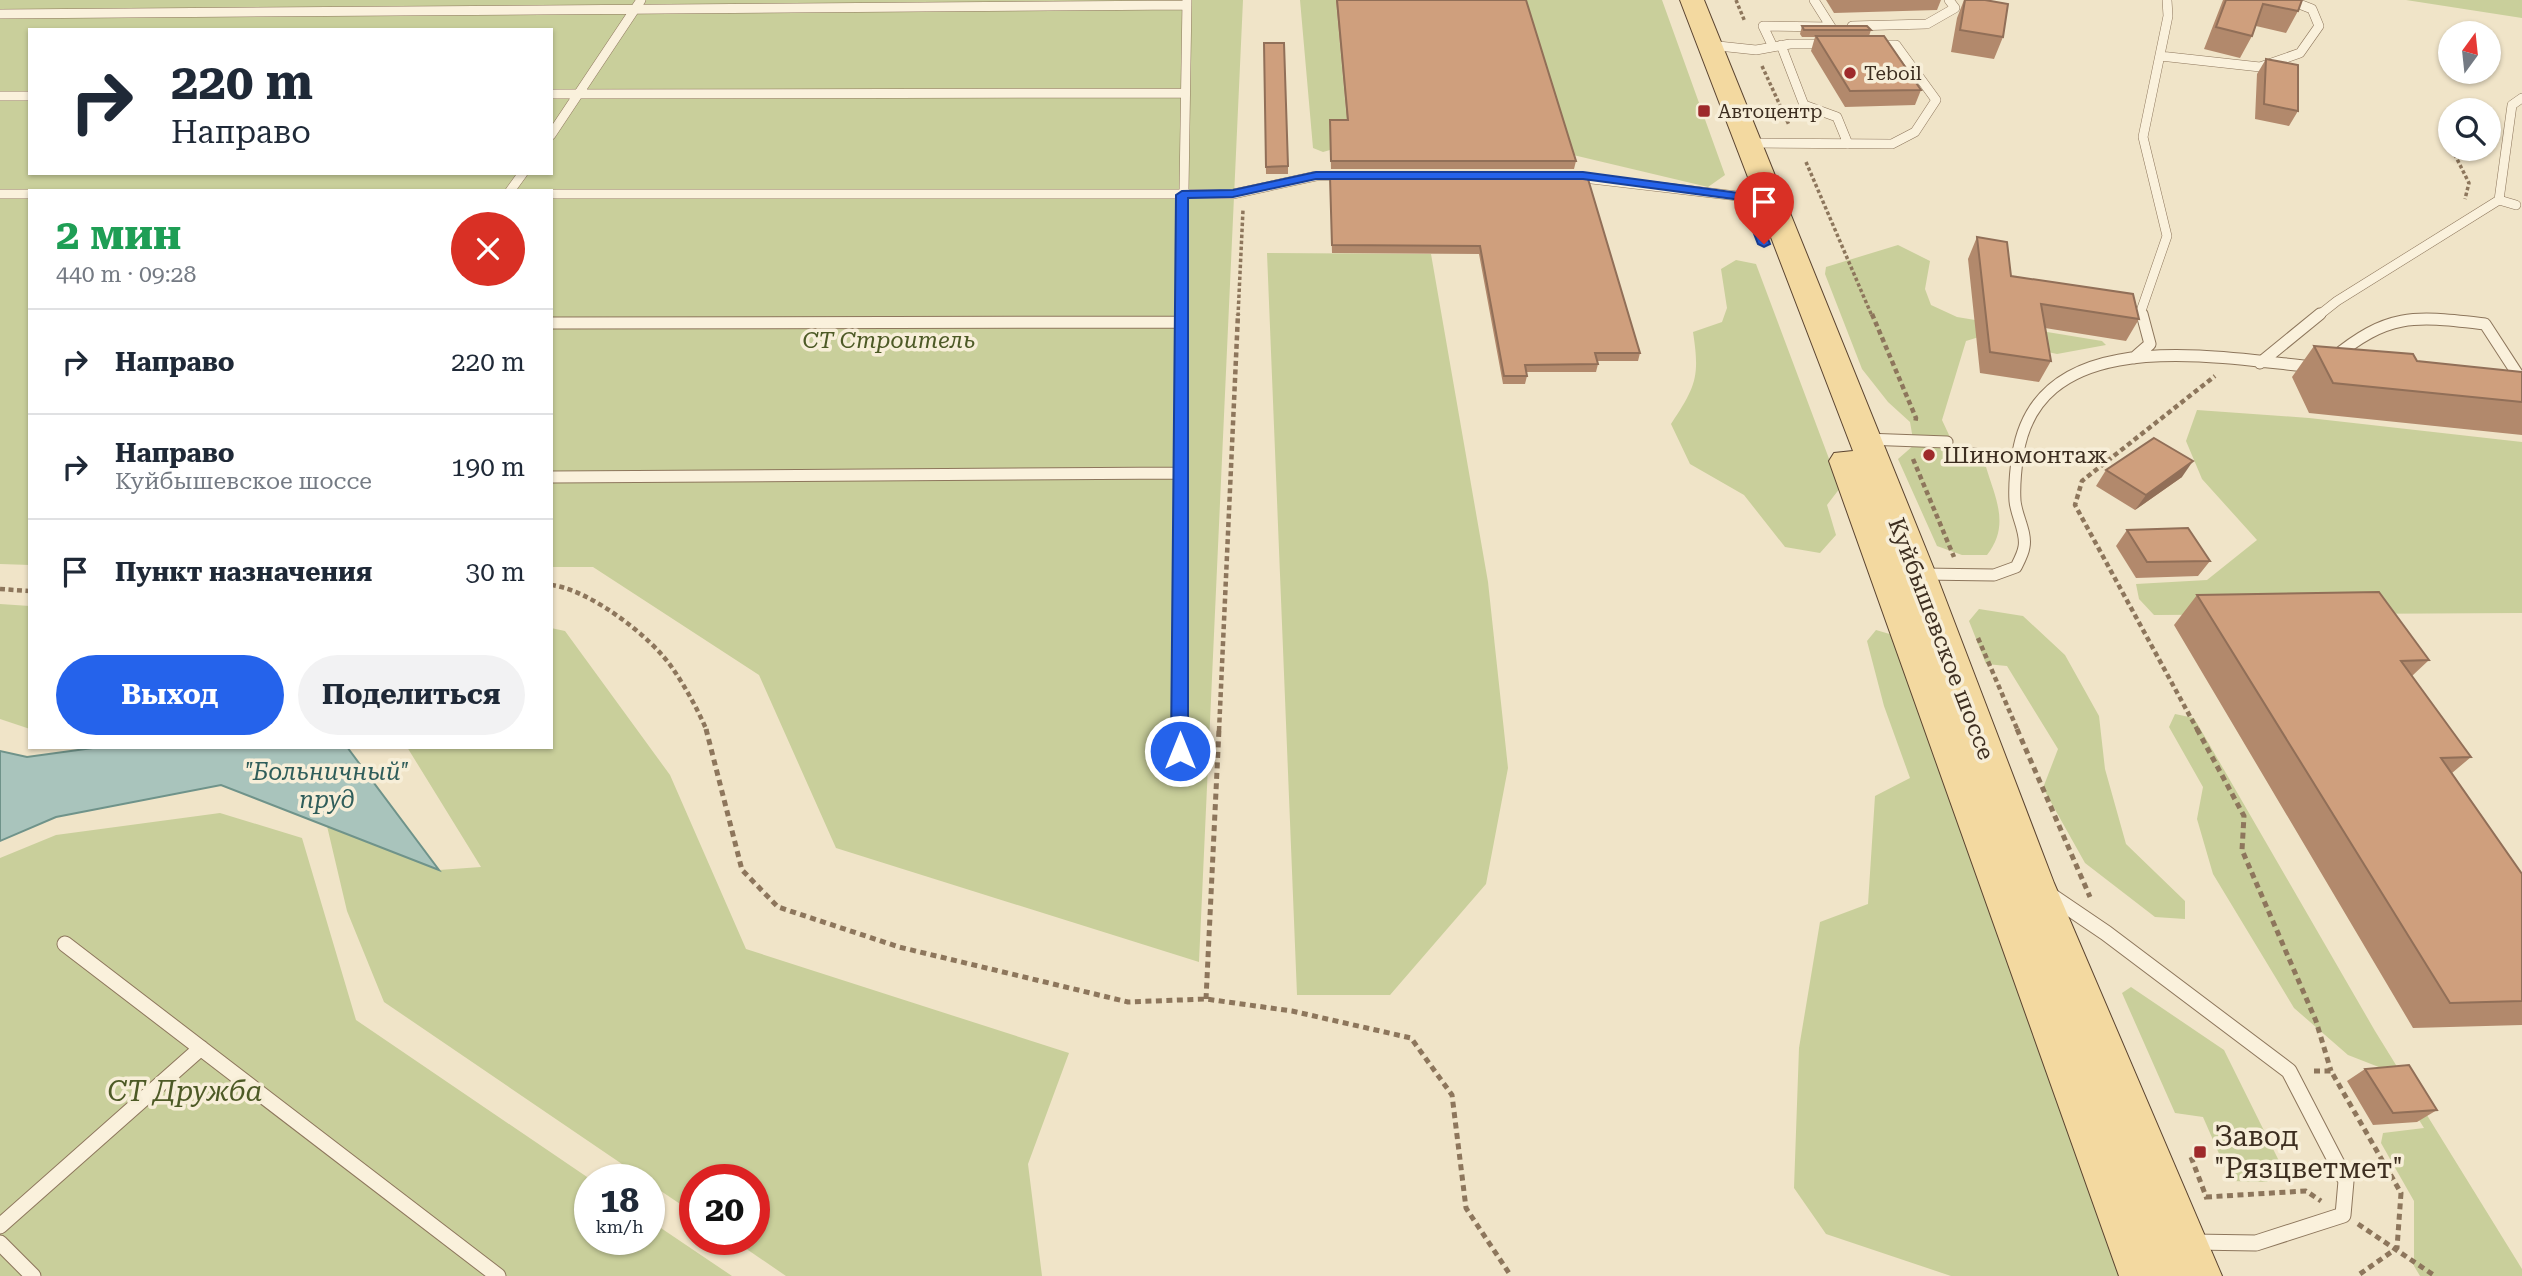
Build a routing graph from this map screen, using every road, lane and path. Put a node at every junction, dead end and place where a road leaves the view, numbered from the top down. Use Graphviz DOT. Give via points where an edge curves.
graph roads {
  1 [pos="641,0"];
  2 [pos="1672,0"];
  3 [pos="1692,0"];
  4 [pos="1814,0"];
  5 [pos="1949,0"];
  6 [pos="2167,0"];
  7 [pos="2289,0"];
  8 [pos="1187,2"];
  9 [pos="635,9"];
  10 [pos="0,14"];
  11 [pos="1831,27"];
  12 [pos="1709,45"];
  13 [pos="1844,45"];
  14 [pos="1857,45"];
  15 [pos="1777,46"];
  16 [pos="2160,56"];
  17 [pos="1185,93"];
  18 [pos="553,94"];
  19 [pos="581,94"];
  20 [pos="0,96"];
  21 [pos="28,96"];
  22 [pos="2522,97"];
  23 [pos="1779,106"];
  24 [pos="553,132"];
  25 [pos="1750,143"];
  26 [pos="1798,144"];
  27 [pos="1848,144"];
  28 [pos="1358,176"];
  29 [pos="1555,176"];
  30 [pos="1244,191"];
  31 [pos="0,194"];
  32 [pos="28,194"];
  33 [pos="553,194"];
  34 [pos="1182,195"];
  35 [pos="1746,197"];
  36 [pos="2499,200"];
  37 [pos="2516,205"];
  38 [pos="1182,322"];
  39 [pos="553,323"];
  40 [pos="2134,358"];
  41 [pos="2235,361"];
  42 [pos="2260,363"];
  43 [pos="2321,368"];
  44 [pos="2334,369"];
  45 [pos="2522,381"];
  46 [pos="2509,387"];
  47 [pos="2522,389"];
  48 [pos="1864,439"];
  49 [pos="1912,439"];
  50 [pos="1947,442"];
  51 [pos="2017,461"];
  52 [pos="1181,473"];
  53 [pos="553,477"];
  54 [pos="1918,574"];
  55 [pos="1961,574"];
  56 [pos="553,585"];
  57 [pos="0,589"];
  58 [pos="28,591"];
  59 [pos="1973,626"];
  60 [pos="1180,751"];
  61 [pos="2032,883"];
  62 [pos="2106,933"];
  63 [pos="65,944"];
  64 [pos="1206,999"];
  65 [pos="201,1048"];
  66 [pos="2289,1071"];
  67 [pos="2331,1071"];
  68 [pos="0,1226"];
  69 [pos="0,1244"];
  70 [pos="2397,1248"];
  71 [pos="2163,1258"];
  72 [pos="33,1276"];
  73 [pos="498,1276"];
  74 [pos="1511,1276"];
  75 [pos="2357,1276"];
  76 [pos="2435,1276"];
  1 -- 9 [label="lane"];
  2 -- 35 [label="main road, Куйбышевское шоссе"];
  3 -- 12 [label="main road, Куйбышевское шоссе"];
  4 -- 11 [label="lane"];
  5 -- 11 [label="lane" via="1955,8 1927,24"];
  6 -- 16 [label="lane"];
  7 -- 16 [label="lane" via="2312,9 2319,26 2300,53 2260,67"];
  8 -- 9 [label="lane"];
  8 -- 17 [label="lane"];
  9 -- 10 [label="lane"];
  9 -- 19 [label="lane"];
  11 -- 15 [label="lane" via="1763,26"];
  12 -- 15 [label="lane" via="1756,50"];
  12 -- 25 [label="main road, Куйбышевское шоссе"];
  13 -- 15 [label="lane"];
  14 -- 27 [label="lane" via="1896,45 1936,100 1915,132 1892,144"];
  15 -- 27 [label="lane" via="1804,105 1836,117"];
  16 -- 40 [label="lane" via="2143,137 2167,236 2141,311 2150,344"];
  17 -- 19 [label="lane"];
  17 -- 34 [label="lane"];
  18 -- 19 [label="lane"];
  19 -- 24 [label="lane"];
  20 -- 21 [label="lane"];
  22 -- 36 [label="lane" via="2512,105"];
  23 -- 26 [label="path"];
  25 -- 26 [label="lane"];
  25 -- 48 [label="main road, Куйбышевское шоссе"];
  26 -- 27 [label="lane"];
  26 -- 49 [label="path" via="1916,418"];
  28 -- 30 [label="lane" via="1316,176"];
  29 -- 35 [label="lane"];
  30 -- 34 [label="lane"];
  30 -- 64 [label="path"];
  31 -- 32 [label="lane"];
  33 -- 34 [label="lane"];
  34 -- 38 [label="lane"];
  35 -- 71 [label="main road, Куйбышевское шоссе"];
  36 -- 37 [label="lane"];
  36 -- 42 [label="lane" via="2337,301"];
  38 -- 39 [label="lane"];
  38 -- 52 [label="lane"];
  40 -- 41 [label="lane"];
  40 -- 51 [label="lane" via="2087,366 2054,385 2029,418"];
  41 -- 42 [label="lane"];
  41 -- 67 [label="path" via="2082,481 2075,505 2244,816 2242,850 2316,1021"];
  42 -- 43 [label="lane"];
  43 -- 44 [label="lane"];
  43 -- 45 [label="lane" via="2361,333 2383,322 2437,319 2485,324"];
  46 -- 47 [label="lane"];
  48 -- 49 [label="lane"];
  48 -- 54 [label="main road, Куйбышевское шоссе"];
  49 -- 50 [label="lane"];
  49 -- 55 [label="path" via="1908,446"];
  50 -- 51 [label="path"];
  51 -- 55 [label="lane" via="2015,500 2025,546 2016,567 1994,575"];
  52 -- 53 [label="lane"];
  52 -- 60 [label="lane"];
  54 -- 55 [label="lane"];
  54 -- 61 [label="main road, Куйбышевское шоссе"];
  56 -- 64 [label="path" via="570,587 631,626 672,667 706,729 741,870 778,908 899,947 1128,1002"];
  57 -- 58 [label="path"];
  59 -- 62 [label="path"];
  61 -- 62 [label="lane"];
  61 -- 71 [label="main road, Куйбышевское шоссе"];
  62 -- 66 [label="lane"];
  63 -- 65 [label="lane"];
  64 -- 74 [label="path" via="1292,1011 1411,1038 1451,1096 1466,1208"];
  65 -- 68 [label="lane"];
  65 -- 73 [label="lane"];
  66 -- 67 [label="path"];
  66 -- 71 [label="lane" via="2346,1181 2343,1215 2256,1242"];
  67 -- 70 [label="path" via="2401,1193"];
  69 -- 72 [label="lane"];
  70 -- 75 [label="path"];
  70 -- 76 [label="path"];
}
